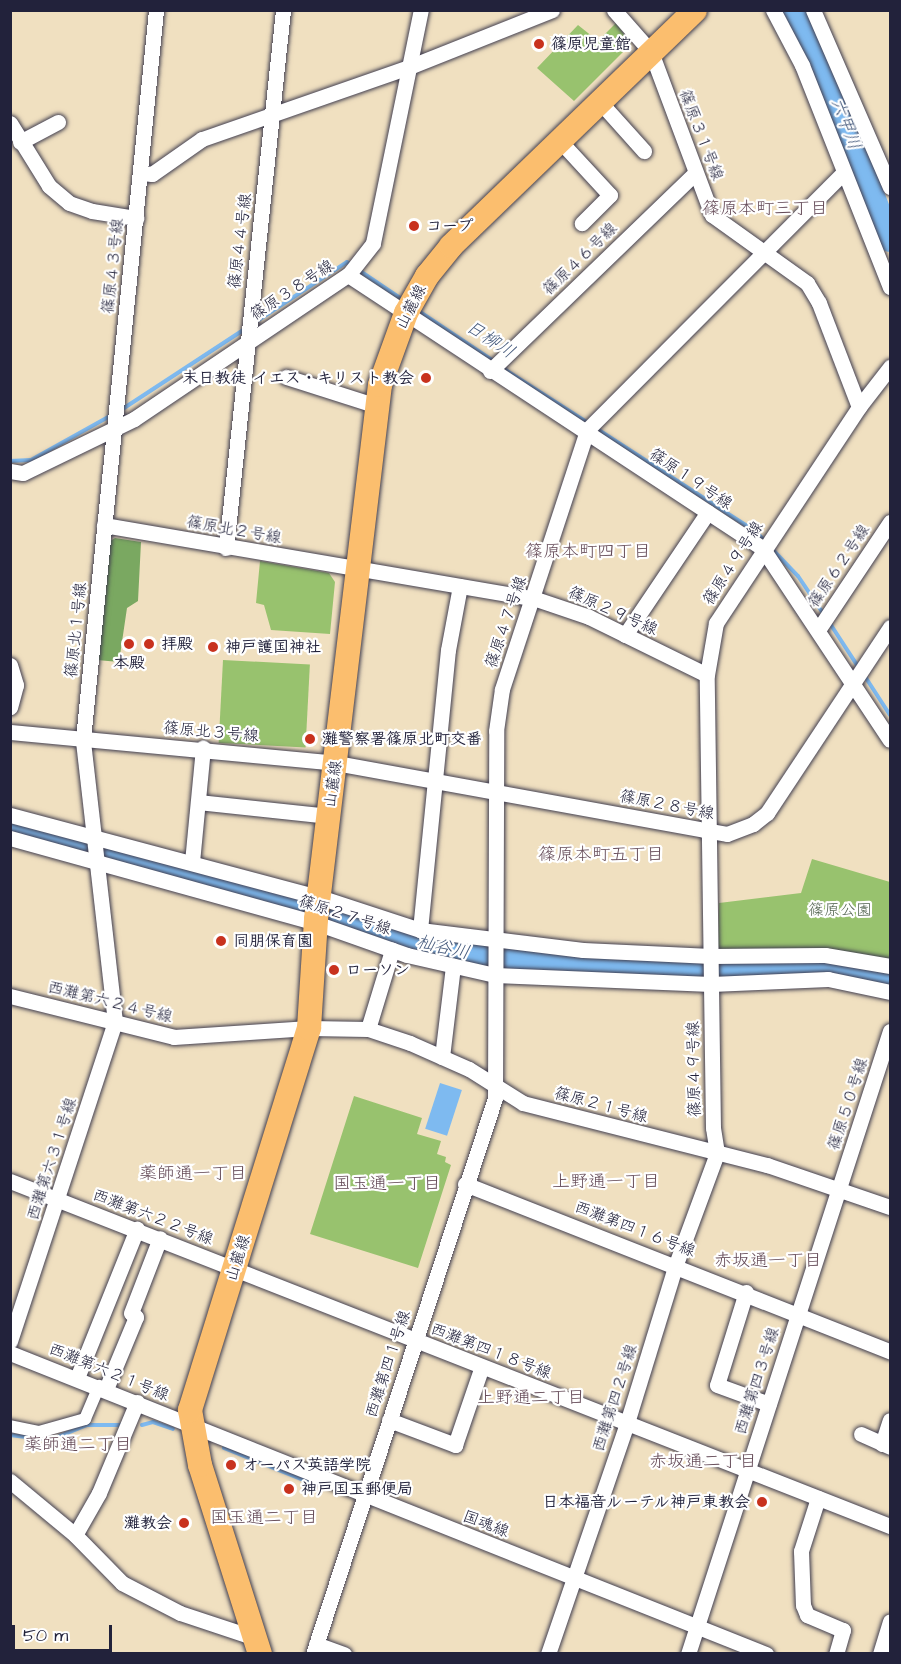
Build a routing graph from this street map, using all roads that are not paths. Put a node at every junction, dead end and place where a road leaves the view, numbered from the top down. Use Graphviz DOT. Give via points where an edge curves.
graph roads {
  1 [pos="156,10"];
  2 [pos="283,10"];
  3 [pos="421,10"];
  4 [pos="552,10"];
  5 [pos="614,10"];
  6 [pos="695,10"];
  7 [pos="773,10"];
  8 [pos="813,10"];
  9 [pos="651,52"];
  10 [pos="409,67"];
  11 [pos="600,102"];
  12 [pos="273,114"];
  13 [pos="58,122"];
  14 [pos="10,123"];
  15 [pos="559,141"];
  16 [pos="20,142"];
  17 [pos="644,151"];
  18 [pos="885,156"];
  19 [pos="141,173"];
  20 [pos="695,173"];
  21 [pos="843,173"];
  22 [pos="891,187"];
  23 [pos="136,218"];
  24 [pos="582,223"];
  25 [pos="761,253"];
  26 [pos="349,274"];
  27 [pos="891,287"];
  28 [pos="406,313"];
  29 [pos="246,340"];
  30 [pos="891,367"];
  31 [pos="490,370"];
  32 [pos="286,377"];
  33 [pos="377,406"];
  34 [pos="859,407"];
  35 [pos="114,425"];
  36 [pos="591,426"];
  37 [pos="10,471"];
  38 [pos="708,512"];
  39 [pos="891,522"];
  40 [pos="104,525"];
  41 [pos="766,544"];
  42 [pos="226,548"];
  43 [pos="359,569"];
  44 [pos="460,586"];
  45 [pos="533,598"];
  46 [pos="891,627"];
  47 [pos="820,628"];
  48 [pos="625,634"];
  49 [pos="12,672"];
  50 [pos="707,675"];
  51 [pos="855,681"];
  52 [pos="10,707"];
  53 [pos="13,731"];
  54 [pos="83,739"];
  55 [pos="891,740"];
  56 [pos="203,748"];
  57 [pos="336,763"];
  58 [pos="435,781"];
  59 [pos="494,792"];
  60 [pos="198,802"];
  61 [pos="10,815"];
  62 [pos="329,816"];
  63 [pos="709,832"];
  64 [pos="92,837"];
  65 [pos="10,838"];
  66 [pos="95,860"];
  67 [pos="192,862"];
  68 [pos="317,910"];
  69 [pos="420,930"];
  70 [pos="497,943"];
  71 [pos="392,950"];
  72 [pos="711,956"];
  73 [pos="453,966"];
  74 [pos="891,966"];
  75 [pos="495,975"];
  76 [pos="711,984"];
  77 [pos="891,992"];
  78 [pos="10,996"];
  79 [pos="115,1022"];
  80 [pos="309,1028"];
  81 [pos="368,1029"];
  82 [pos="891,1031"];
  83 [pos="442,1057"];
  84 [pos="495,1084"];
  85 [pos="717,1153"];
  86 [pos="10,1181"];
  87 [pos="465,1184"];
  88 [pos="840,1188"];
  89 [pos="57,1199"];
  90 [pos="891,1207"];
  91 [pos="137,1229"];
  92 [pos="160,1238"];
  93 [pos="676,1264"];
  94 [pos="234,1268"];
  95 [pos="746,1293"];
  96 [pos="798,1313"];
  97 [pos="10,1341"];
  98 [pos="415,1341"];
  99 [pos="891,1351"];
  100 [pos="10,1353"];
  101 [pos="482,1366"];
  102 [pos="76,1378"];
  103 [pos="102,1388"];
  104 [pos="137,1402"];
  105 [pos="769,1404"];
  106 [pos="389,1420"];
  107 [pos="891,1420"];
  108 [pos="627,1423"];
  109 [pos="10,1426"];
  110 [pos="193,1426"];
  111 [pos="861,1434"];
  112 [pos="886,1445"];
  113 [pos="747,1471"];
  114 [pos="10,1481"];
  115 [pos="363,1496"];
  116 [pos="818,1498"];
  117 [pos="891,1526"];
  118 [pos="75,1534"];
  119 [pos="573,1576"];
  120 [pos="891,1622"];
  121 [pos="697,1626"];
  122 [pos="258,1646"];
  123 [pos="314,1649"];
  124 [pos="345,1653"];
  125 [pos="548,1653"];
  126 [pos="688,1653"];
  127 [pos="766,1653"];
  128 [pos="836,1653"];
  129 [pos="880,1653"];
  1 -- 19 [label="street, 篠原４３号線"];
  2 -- 12 [label="street, 篠原４４号線"];
  3 -- 10 [label="street, 篠原３８号線"];
  4 -- 10 [label="street"];
  5 -- 9 [label="street, 篠原３１号線"];
  6 -- 9 [label="main road, 山麓線"];
  7 -- 21 [label="street" via="801,65"];
  8 -- 18 [label="street"];
  9 -- 11 [label="main road, 山麓線"];
  9 -- 20 [label="street, 篠原３１号線"];
  10 -- 12 [label="street"];
  10 -- 26 [label="street, 篠原３８号線" via="373,243"];
  11 -- 15 [label="main road, 山麓線"];
  11 -- 17 [label="street"];
  12 -- 19 [label="street" via="202,139 152,174"];
  12 -- 29 [label="street, 篠原４４号線"];
  13 -- 16 [label="street"];
  14 -- 16 [label="street"];
  15 -- 24 [label="street" via="610,195"];
  15 -- 28 [label="main road, 山麓線" via="451,246"];
  16 -- 23 [label="street" via="49,186 69,202 92,211"];
  18 -- 22 [label="street"];
  19 -- 23 [label="street, 篠原４３号線"];
  20 -- 25 [label="street, 篠原３１号線" via="712,215"];
  20 -- 31 [label="street, 篠原４６号線"];
  21 -- 25 [label="street, 篠原４７号線"];
  21 -- 27 [label="street"];
  23 -- 35 [label="street, 篠原４３号線"];
  25 -- 34 [label="street, 篠原３１号線" via="807,282 819,303"];
  25 -- 36 [label="street, 篠原４７号線"];
  26 -- 28 [label="street, 篠原１９号線"];
  26 -- 29 [label="street, 篠原３８号線"];
  28 -- 31 [label="street, 篠原１９号線"];
  28 -- 33 [label="main road, 山麓線" via="389,354"];
  29 -- 35 [label="street, 篠原３８号線" via="134,419"];
  29 -- 42 [label="street, 篠原４４号線"];
  30 -- 34 [label="street, 篠原４９号線"];
  31 -- 36 [label="street, 篠原１９号線"];
  32 -- 33 [label="street"];
  33 -- 43 [label="main road, 山麓線"];
  34 -- 41 [label="street, 篠原４９号線"];
  35 -- 37 [label="street, 篠原３８号線" via="23,473"];
  35 -- 40 [label="street, 篠原４３号線"];
  36 -- 38 [label="street, 篠原１９号線"];
  36 -- 45 [label="street, 篠原４７号線"];
  38 -- 41 [label="street, 篠原１９号線"];
  38 -- 48 [label="street"];
  39 -- 47 [label="street, 篠原６２号線"];
  40 -- 42 [label="street, 篠原北２号線"];
  40 -- 54 [label="street, 篠原北１号線"];
  41 -- 47 [label="street, 篠原１９号線"];
  41 -- 50 [label="street, 篠原４９号線" via="716,623"];
  42 -- 43 [label="street, 篠原北２号線"];
  43 -- 44 [label="street, 篠原２９号線"];
  43 -- 57 [label="main road, 山麓線"];
  44 -- 45 [label="street, 篠原２９号線"];
  44 -- 58 [label="street" via="448,650"];
  45 -- 48 [label="street, 篠原２９号線"];
  45 -- 59 [label="street, 篠原４７号線" via="502,689"];
  46 -- 51 [label="street, 篠原２８号線"];
  47 -- 51 [label="street, 篠原１９号線"];
  48 -- 50 [label="street, 篠原２９号線"];
  49 -- 52 [label="street"];
  50 -- 63 [label="street, 篠原４９号線"];
  51 -- 55 [label="street, 篠原１９号線"];
  51 -- 63 [label="street, 篠原２８号線" via="767,813 738,831"];
  53 -- 54 [label="street, 篠原北３号線"];
  54 -- 56 [label="street, 篠原北３号線"];
  54 -- 64 [label="street, 篠原北１号線"];
  56 -- 57 [label="street, 篠原北３号線"];
  56 -- 60 [label="street"];
  57 -- 58 [label="street, 篠原２８号線"];
  57 -- 62 [label="main road, 山麓線"];
  58 -- 59 [label="street, 篠原２８号線"];
  58 -- 69 [label="street"];
  59 -- 63 [label="street, 篠原２８号線"];
  59 -- 70 [label="street, 篠原４７号線"];
  60 -- 62 [label="street"];
  60 -- 67 [label="street"];
  61 -- 64 [label="street, 篠原２７号線"];
  62 -- 68 [label="main road, 山麓線"];
  63 -- 72 [label="street, 篠原４９号線"];
  64 -- 66 [label="street, 篠原北１号線"];
  64 -- 67 [label="street, 篠原２７号線"];
  65 -- 66 [label="street, 篠原２７号線"];
  66 -- 68 [label="street, 篠原２７号線"];
  66 -- 79 [label="street, 篠原北１号線"];
  67 -- 68 [label="street, 篠原２７号線"];
  68 -- 69 [label="street, 篠原２７号線"];
  68 -- 71 [label="street, 篠原２７号線"];
  68 -- 80 [label="main road, 山麓線"];
  69 -- 70 [label="street, 篠原２７号線"];
  70 -- 72 [label="street, 篠原２７号線"];
  70 -- 75 [label="street, 篠原４７号線"];
  71 -- 73 [label="street, 篠原２７号線"];
  71 -- 81 [label="street"];
  72 -- 74 [label="street, 篠原２７号線" via="825,955"];
  72 -- 76 [label="street, 篠原４９号線"];
  73 -- 75 [label="street, 篠原２７号線"];
  73 -- 83 [label="street"];
  75 -- 76 [label="street, 篠原２７号線"];
  75 -- 84 [label="street"];
  76 -- 77 [label="street, 篠原２７号線" via="828,979"];
  76 -- 85 [label="street, 篠原４９号線" via="713,1128"];
  78 -- 79 [label="street, 西灘第六２４号線"];
  79 -- 80 [label="street, 西灘第六２４号線" via="174,1037"];
  79 -- 89 [label="street, 西灘第六３１号線"];
  80 -- 81 [label="street, 篠原２１号線"];
  80 -- 94 [label="main road, 山麓線"];
  81 -- 83 [label="street, 篠原２１号線"];
  82 -- 88 [label="street, 篠原５０号線"];
  83 -- 84 [label="street, 篠原２１号線"];
  84 -- 85 [label="street, 篠原２１号線" via="523,1103"];
  84 -- 87 [label="street, 西灘第四１号線" via="495,1098"];
  85 -- 88 [label="street, 篠原２１号線"];
  85 -- 93 [label="street, 西灘第四２号線"];
  86 -- 89 [label="street, 西灘第六２２号線"];
  87 -- 93 [label="street, 西灘第四１６号線"];
  87 -- 98 [label="street, 西灘第四１号線"];
  88 -- 90 [label="street, 篠原２１号線"];
  88 -- 96 [label="street, 西灘第四３号線"];
  89 -- 91 [label="street, 西灘第六２２号線"];
  89 -- 97 [label="street, 西灘第六３１号線"];
  91 -- 92 [label="street, 西灘第六２２号線"];
  91 -- 102 [label="street"];
  92 -- 94 [label="street, 西灘第六２２号線"];
  92 -- 103 [label="street" via="131,1313 136,1317"];
  93 -- 95 [label="street, 西灘第四１６号線"];
  93 -- 108 [label="street, 西灘第四２号線"];
  94 -- 98 [label="street, 西灘第六２２号線"];
  94 -- 110 [label="main road, 山麓線" via="190,1410"];
  95 -- 96 [label="street, 西灘第四１６号線"];
  95 -- 105 [label="street" via="717,1385"];
  96 -- 99 [label="street, 西灘第四１６号線"];
  96 -- 105 [label="street, 西灘第四３号線"];
  98 -- 101 [label="street, 西灘第四１８号線"];
  98 -- 106 [label="street, 西灘第四１号線"];
  100 -- 102 [label="street, 西灘第六２１号線"];
  101 -- 106 [label="street" via="455,1445"];
  101 -- 108 [label="street, 西灘第四１８号線"];
  102 -- 103 [label="street, 西灘第六２１号線"];
  103 -- 104 [label="street, 西灘第六２１号線"];
  103 -- 109 [label="street" via="85,1419 39,1432"];
  104 -- 110 [label="street, 西灘第六２１号線"];
  104 -- 118 [label="street" via="99,1493"];
  105 -- 113 [label="street, 西灘第四３号線"];
  106 -- 115 [label="street, 西灘第四１号線"];
  107 -- 112 [label="street"];
  108 -- 113 [label="street, 西灘第四１８号線"];
  108 -- 119 [label="street, 西灘第四２号線"];
  110 -- 115 [label="street, 国魂線"];
  110 -- 122 [label="main road, 山麓線" via="200,1465"];
  111 -- 112 [label="street"];
  113 -- 116 [label="street, 西灘第四１８号線"];
  113 -- 121 [label="street, 西灘第四３号線"];
  114 -- 118 [label="street"];
  115 -- 119 [label="street, 国魂線"];
  115 -- 123 [label="street, 西灘第四１号線"];
  116 -- 117 [label="street, 西灘第四１８号線"];
  116 -- 128 [label="street" via="801,1551 803,1605 807,1615 843,1630"];
  118 -- 122 [label="street" via="122,1583"];
  119 -- 121 [label="street, 国魂線"];
  119 -- 125 [label="street, 西灘第四２号線"];
  120 -- 129 [label="street"];
  121 -- 126 [label="street, 西灘第四３号線"];
  121 -- 127 [label="street, 国魂線"];
  123 -- 124 [label="street"];
}
